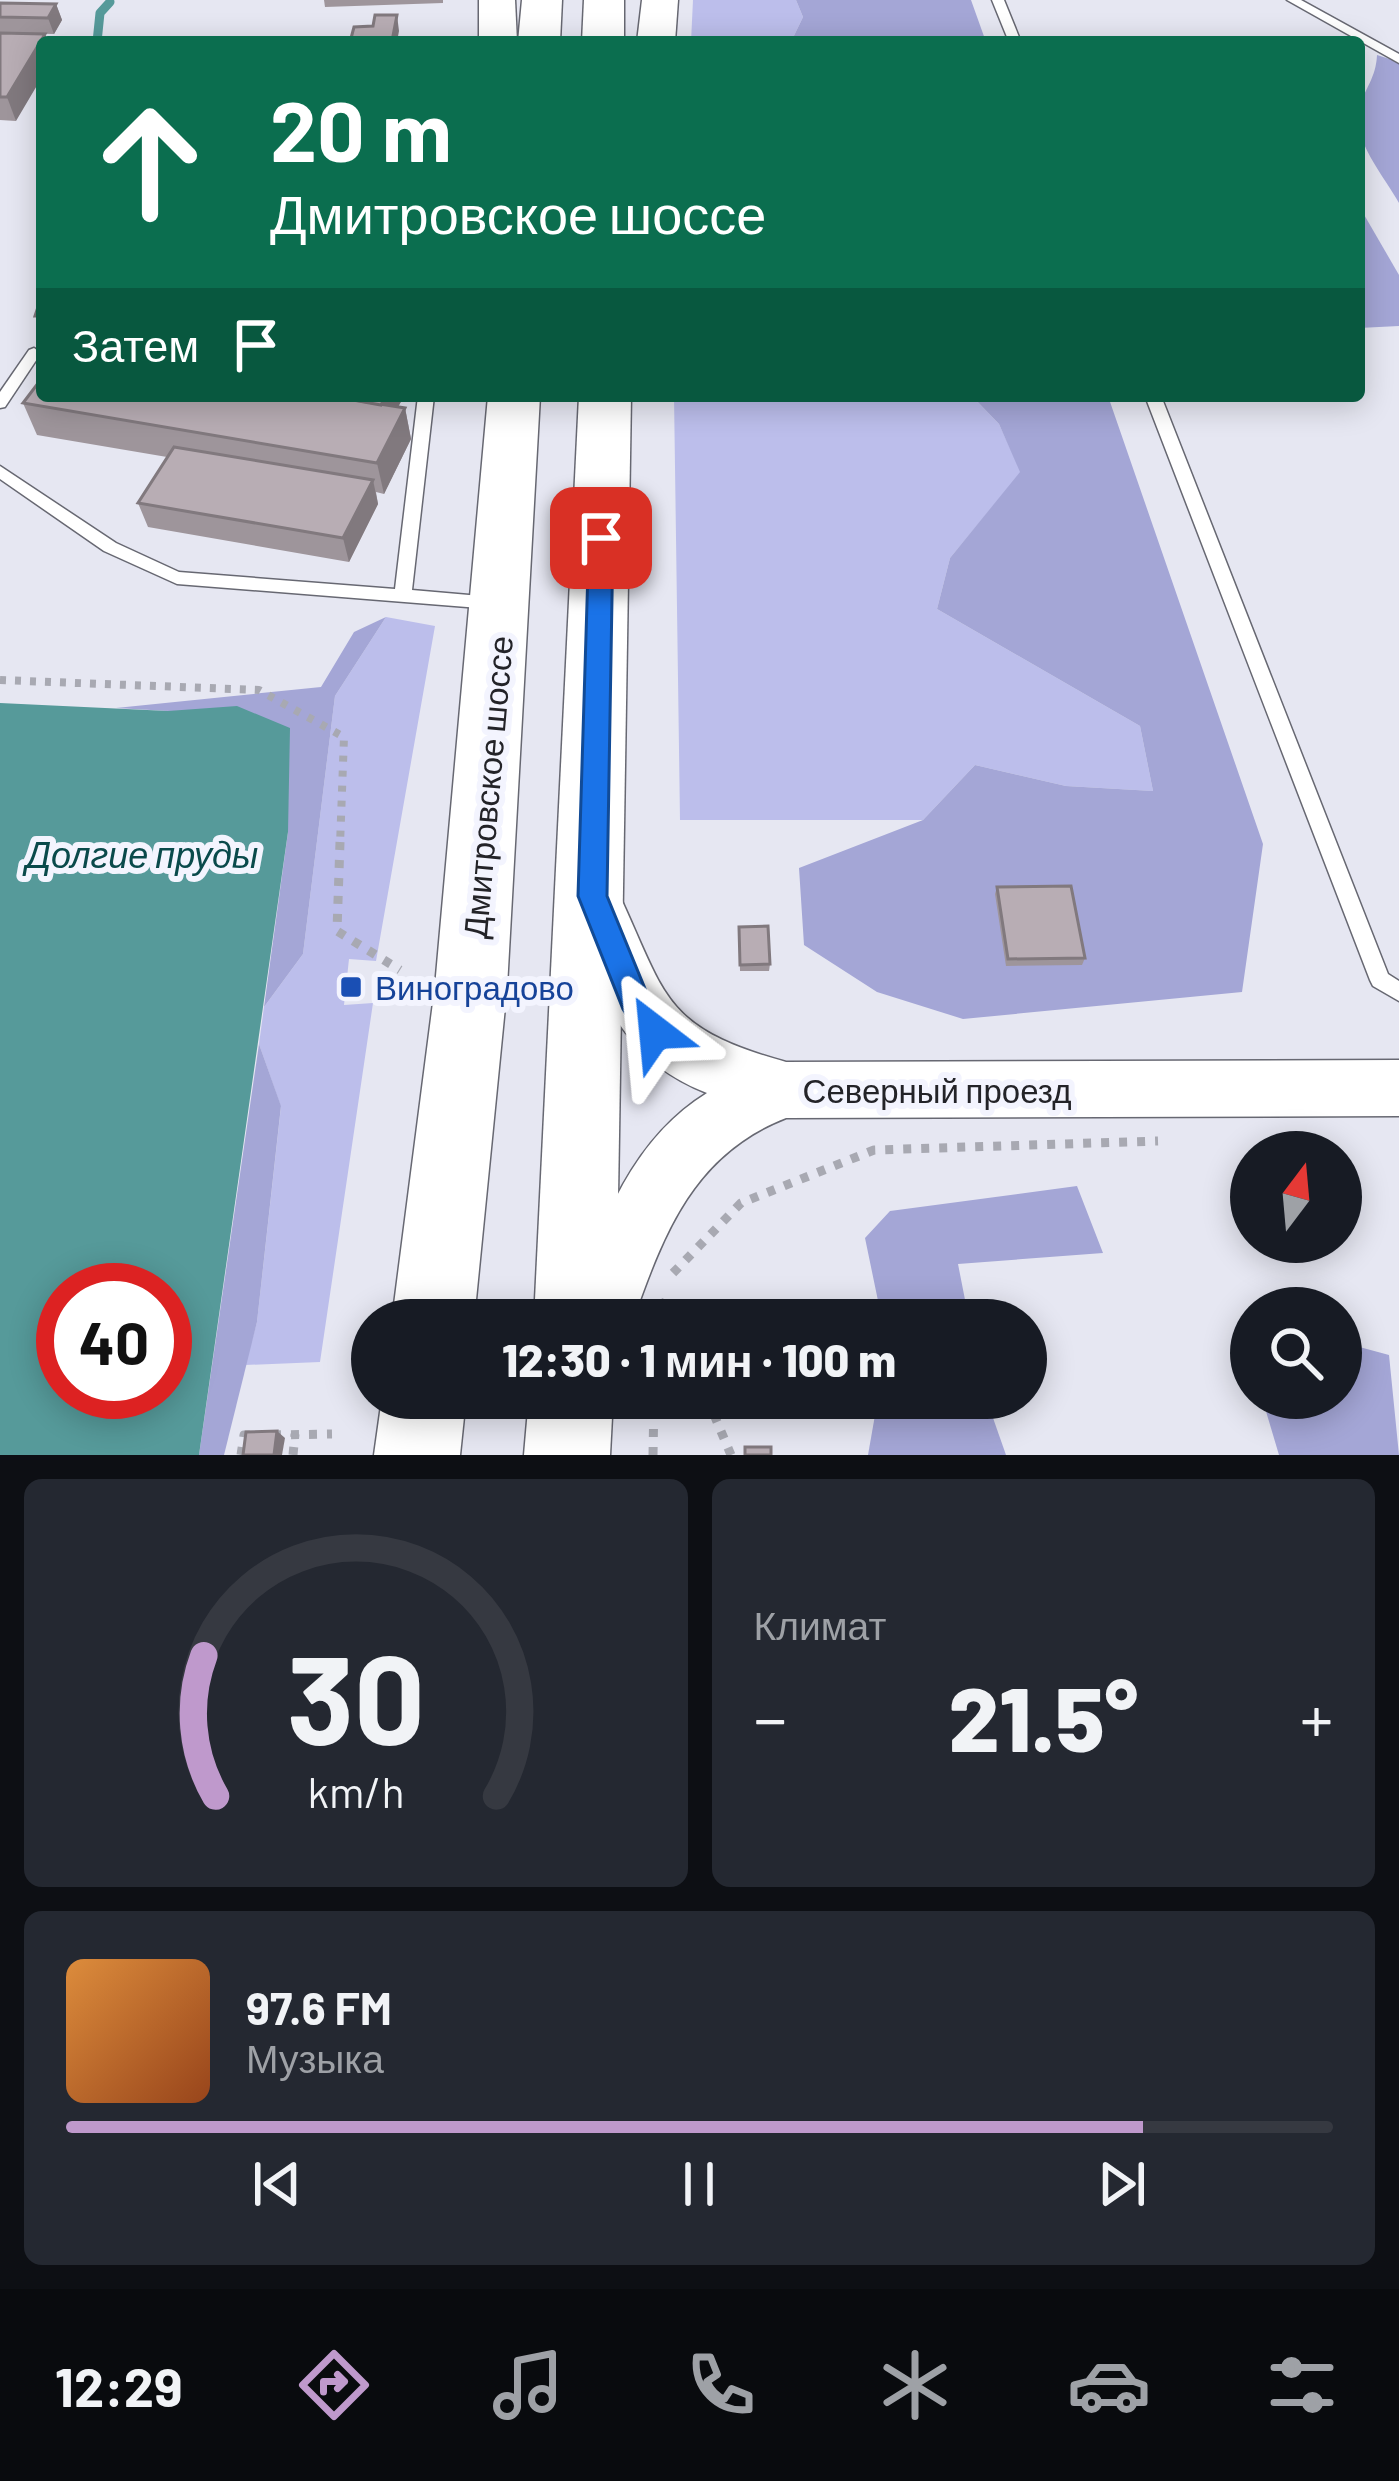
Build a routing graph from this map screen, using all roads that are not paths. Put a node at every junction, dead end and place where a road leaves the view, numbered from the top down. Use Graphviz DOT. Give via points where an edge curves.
graph roads {
  1 [pos="497,0"];
  2 [pos="542,0"];
  3 [pos="604,0"];
  4 [pos="660,0"];
  5 [pos="998,0"];
  6 [pos="1293,0"];
  7 [pos="498,36"];
  8 [pos="539,36"];
  9 [pos="603,36"];
  10 [pos="657,36"];
  11 [pos="1013,36"];
  12 [pos="1358,36"];
  13 [pos="1365,40"];
  14 [pos="1399,59"];
  15 [pos="34,353"];
  16 [pos="425,402"];
  17 [pos="514,402"];
  18 [pos="605,402"];
  19 [pos="1155,402"];
  20 [pos="0,403"];
  21 [pos="0,471"];
  22 [pos="403,596"];
  23 [pos="501,604"];
  24 [pos="592,896"];
  25 [pos="1399,992"];
  26 [pos="1399,1088"];
  27 [pos="786,1090"];
  28 [pos="435,1299"];
  29 [pos="575,1299"];
  30 [pos="608,1299"];
  31 [pos="422,1419"];
  32 [pos="570,1419"];
  33 [pos="418,1455"];
  34 [pos="567,1455"];
  1 -- 7 [label="main road"];
  2 -- 8 [label="highway"];
  3 -- 9 [label="highway"];
  4 -- 10 [label="main road"];
  5 -- 11 [label="lane"];
  6 -- 12 [label="lane"];
  13 -- 14 [label="lane"];
  15 -- 20 [label="lane"];
  16 -- 22 [label="lane"];
  17 -- 23 [label="highway, Дмитровское шоссе"];
  18 -- 24 [label="highway"];
  19 -- 25 [label="lane" via="1380,980"];
  21 -- 22 [label="lane" via="110,547 178,578"];
  22 -- 23 [label="lane"];
  23 -- 28 [label="highway, Дмитровское шоссе" via="471,987"];
  24 -- 27 [label="street" via="634,999 678,1055"];
  24 -- 29 [label="highway"];
  26 -- 27 [label="street, Северный проезд"];
  27 -- 30 [label="street, Северный проезд" via="724,1116 682,1151 634,1227"];
  31 -- 33 [label="highway"];
  32 -- 34 [label="highway"];
}
